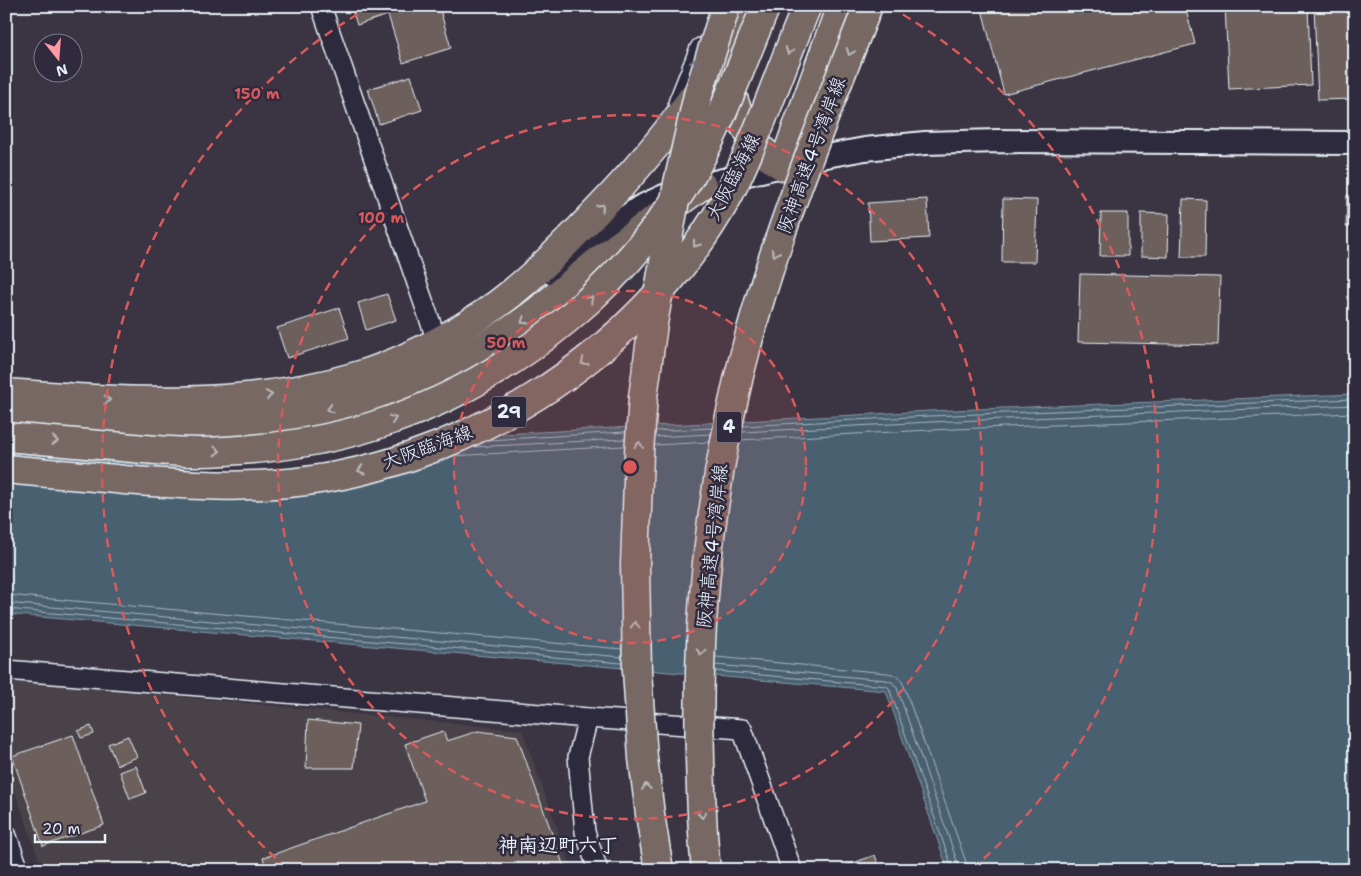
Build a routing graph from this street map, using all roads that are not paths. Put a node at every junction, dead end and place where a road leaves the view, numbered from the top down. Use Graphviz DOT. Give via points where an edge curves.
graph roads {
  1 [pos="321,6"];
  2 [pos="714,6"];
  3 [pos="726,6"];
  4 [pos="736,6"];
  5 [pos="744,6"];
  6 [pos="766,6"];
  7 [pos="807,6"];
  8 [pos="829,6"];
  9 [pos="841,6"];
  10 [pos="868,6"];
  11 [pos="732,34"];
  12 [pos="662,139"];
  13 [pos="1355,143"];
  14 [pos="782,166"];
  15 [pos="702,185"];
  16 [pos="437,341"];
  17 [pos="6,393"];
  18 [pos="6,418"];
  19 [pos="6,437"];
  20 [pos="6,469"];
  21 [pos="6,670"];
  22 [pos="588,718"];
  23 [pos="6,834"];
  24 [pos="19,870"];
  25 [pos="598,870"];
  26 [pos="659,870"];
  27 [pos="706,870"];
  28 [pos="792,870"];
  1 -- 16 [label="street"];
  12 -- 2 [label="street, one-way" via="685,88"];
  26 -- 3 [label="main road, one-way, bridge" via="643,758 637,671 635,564 643,397 678,183 698,95"];
  4 -- 11 [label="street"];
  5 -- 11 [label="main road"];
  19 -- 6 [label="main road, 大阪臨海線 / 29, one-way, bridge" via="164,450 222,452 279,447 336,436 391,420 445,398 495,371 543,339 588,302 628,261 664,216 722,116"];
  7 -- 20 [label="main road, 大阪臨海線 / 29, one-way, bridge" via="744,166 681,265 600,350 503,416 432,449 394,461 318,479 279,484 200,486"];
  8 -- 14 [label="street" via="808,64"];
  9 -- 14 [label="main road"];
  10 -- 27 [label="main road, 阪神高速4号湾岸線 / 4, one-way, bridge" via="802,174 766,280 738,383 714,500 699,707"];
  11 -- 12 [label="main road" via="692,101"];
  11 -- 14 [label="main road" via="728,58 737,110 763,151"];
  16 -- 12 [label="main road, one-way" via="473,321 534,273 626,181"];
  13 -- 14 [label="street" via="925,143 865,149"];
  14 -- 15 [label="street"];
  15 -- 16 [label="street" via="640,207 515,298"];
  15 -- 18 [label="main road, one-way" via="501,337 394,390 318,412 239,424 99,425"];
  17 -- 16 [label="main road, one-way" via="153,401 252,397 292,392 358,376"];
  21 -- 22 [label="street"];
  22 -- 25 [label="street" via="578,757 585,832"];
  22 -- 28 [label="street" via="742,729"];
  23 -- 24 [label="street"];
}
